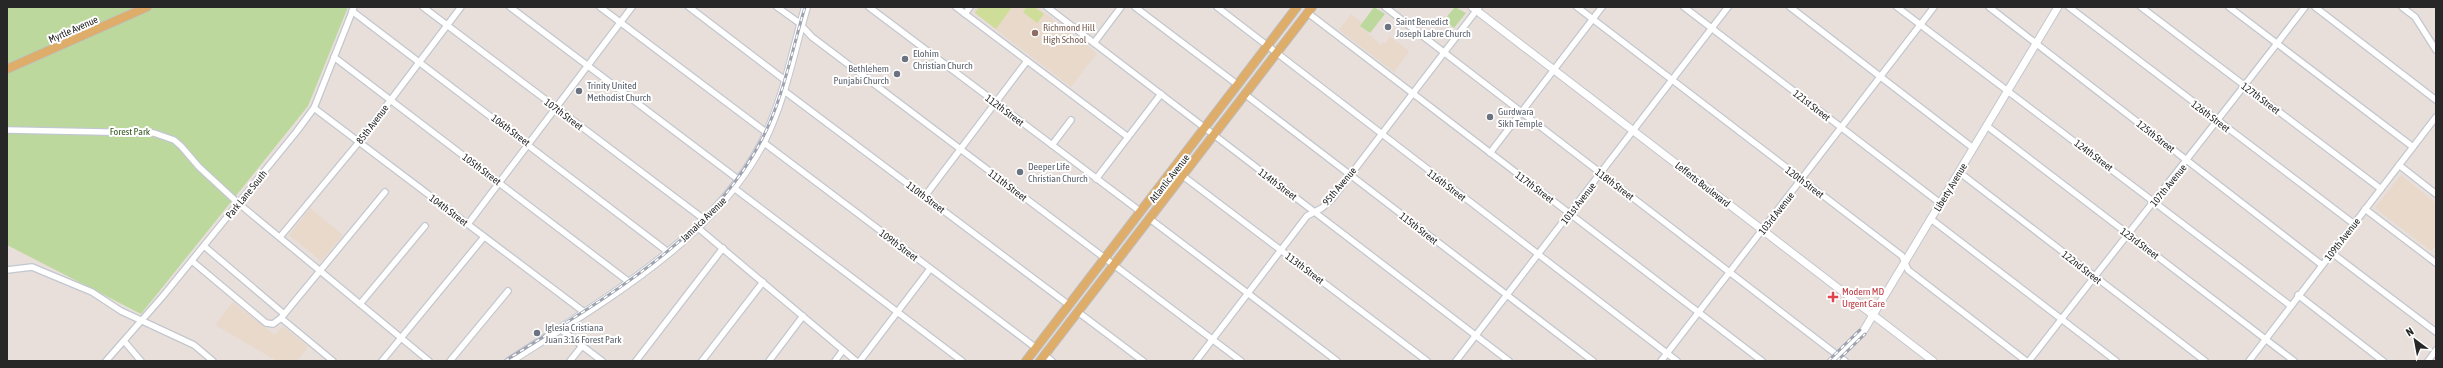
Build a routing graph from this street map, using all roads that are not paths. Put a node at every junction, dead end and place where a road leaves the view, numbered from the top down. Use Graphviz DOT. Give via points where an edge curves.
graph roads {
  1 [pos="147,7"];
  2 [pos="423,7"];
  3 [pos="461,7"];
  4 [pos="510,7"];
  5 [pos="600,7"];
  6 [pos="632,7"];
  7 [pos="689,7"];
  8 [pos="778,7"];
  9 [pos="806,7"];
  10 [pos="869,7"];
  11 [pos="956,7"];
  12 [pos="970,7"];
  13 [pos="1047,7"];
  14 [pos="1121,7"];
  15 [pos="1135,7"];
  16 [pos="1217,7"];
  17 [pos="1297,7"];
  18 [pos="1385,7"];
  19 [pos="1577,7"];
  20 [pos="1602,7"];
  21 [pos="1684,7"];
  22 [pos="1728,7"];
  23 [pos="1790,7"];
  24 [pos="1897,7"];
  25 [pos="1934,7"];
  26 [pos="1989,7"];
  27 [pos="2058,7"];
  28 [pos="2069,7"];
  29 [pos="2141,7"];
  30 [pos="2229,7"];
  31 [pos="2305,7"];
  32 [pos="2315,7"];
  33 [pos="2402,7"];
  34 [pos="1476,8"];
  35 [pos="353,9"];
  36 [pos="1310,10"];
  37 [pos="965,14"];
  38 [pos="1593,19"];
  39 [pos="621,22"];
  40 [pos="447,25"];
  41 [pos="1920,25"];
  42 [pos="800,27"];
  43 [pos="1712,28"];
  44 [pos="1094,43"];
  45 [pos="2036,44"];
  46 [pos="2277,44"];
  47 [pos="1268,46"];
  48 [pos="2436,50"];
  49 [pos="1444,53"];
  50 [pos="1277,54"];
  51 [pos="334,57"];
  52 [pos="420,61"];
  53 [pos="1027,61"];
  54 [pos="588,66"];
  55 [pos="7,69"];
  56 [pos="1554,70"];
  57 [pos="1881,77"];
  58 [pos="1672,80"];
  59 [pos="786,81"];
  60 [pos="1238,85"];
  61 [pos="2245,86"];
  62 [pos="783,90"];
  63 [pos="2008,91"];
  64 [pos="1413,93"];
  65 [pos="1161,94"];
  66 [pos="1246,94"];
  67 [pos="390,100"];
  68 [pos="2436,100"];
  69 [pos="995,102"];
  70 [pos="314,108"];
  71 [pos="556,108"];
  72 [pos="1522,112"];
  73 [pos="2436,117"];
  74 [pos="1071,120"];
  75 [pos="2218,121"];
  76 [pos="2434,124"];
  77 [pos="1986,126"];
  78 [pos="1205,127"];
  79 [pos="1841,128"];
  80 [pos="7,130"];
  81 [pos="1634,130"];
  82 [pos="767,133"];
  83 [pos="1381,134"];
  84 [pos="1215,135"];
  85 [pos="1128,137"];
  86 [pos="359,142"];
  87 [pos="763,142"];
  88 [pos="529,144"];
  89 [pos="1052,145"];
  90 [pos="2413,147"];
  91 [pos="1973,148"];
  92 [pos="960,149"];
  93 [pos="1490,153"];
  94 [pos="2188,161"];
  95 [pos="2399,165"];
  96 [pos="1959,172"];
  97 [pos="1601,173"];
  98 [pos="1350,175"];
  99 [pos="1183,176"];
  100 [pos="1096,179"];
  101 [pos="1802,179"];
  102 [pos="739,180"];
  103 [pos="499,182"];
  104 [pos="734,188"];
  105 [pos="2381,189"];
  106 [pos="385,192"];
  107 [pos="2436,194"];
  108 [pos="925,196"];
  109 [pos="2155,202"];
  110 [pos="238,203"];
  111 [pos="1940,203"];
  112 [pos="2365,209"];
  113 [pos="1314,211"];
  114 [pos="1141,212"];
  115 [pos="1569,214"];
  116 [pos="1150,219"];
  117 [pos="1931,219"];
  118 [pos="705,220"];
  119 [pos="468,224"];
  120 [pos="2354,224"];
  121 [pos="425,226"];
  122 [pos="697,227"];
  123 [pos="1763,230"];
  124 [pos="2127,234"];
  125 [pos="280,237"];
  126 [pos="484,237"];
  127 [pos="204,246"];
  128 [pos="723,248"];
  129 [pos="1281,250"];
  130 [pos="668,252"];
  131 [pos="2332,252"];
  132 [pos="1538,254"];
  133 [pos="1105,259"];
  134 [pos="192,261"];
  135 [pos="1905,263"];
  136 [pos="2436,263"];
  137 [pos="1114,265"];
  138 [pos="2322,265"];
  139 [pos="930,269"];
  140 [pos="7,270"];
  141 [pos="320,271"];
  142 [pos="1730,272"];
  143 [pos="2094,276"];
  144 [pos="629,282"];
  145 [pos="763,282"];
  146 [pos="508,291"];
  147 [pos="1248,293"];
  148 [pos="1507,295"];
  149 [pos="2298,295"];
  150 [pos="360,304"];
  151 [pos="1069,305"];
  152 [pos="2290,306"];
  153 [pos="584,312"];
  154 [pos="897,312"];
  155 [pos="1078,312"];
  156 [pos="1699,313"];
  157 [pos="1873,315"];
  158 [pos="283,316"];
  159 [pos="803,316"];
  160 [pos="2061,319"];
  161 [pos="142,320"];
  162 [pos="560,329"];
  163 [pos="2436,332"];
  164 [pos="1476,336"];
  165 [pos="401,338"];
  166 [pos="1212,340"];
  167 [pos="2265,340"];
  168 [pos="124,341"];
  169 [pos="582,346"];
  170 [pos="1036,348"];
  171 [pos="843,350"];
  172 [pos="2436,350"];
  173 [pos="1667,354"];
  174 [pos="1042,358"];
  175 [pos="1836,358"];
  176 [pos="106,361"];
  177 [pos="142,361"];
  178 [pos="213,361"];
  179 [pos="333,361"];
  180 [pos="382,361"];
  181 [pos="429,361"];
  182 [pos="450,361"];
  183 [pos="510,361"];
  184 [pos="570,361"];
  185 [pos="602,361"];
  186 [pos="636,361"];
  187 [pos="702,361"];
  188 [pos="769,361"];
  189 [pos="835,361"];
  190 [pos="856,361"];
  191 [pos="860,361"];
  192 [pos="962,361"];
  193 [pos="1026,361"];
  194 [pos="1052,361"];
  195 [pos="1143,361"];
  196 [pos="1196,361"];
  197 [pos="1241,361"];
  198 [pos="1337,361"];
  199 [pos="1427,361"];
  200 [pos="1456,361"];
  201 [pos="1509,361"];
  202 [pos="1593,361"];
  203 [pos="1662,361"];
  204 [pos="1677,361"];
  205 [pos="1762,361"];
  206 [pos="1845,361"];
  207 [pos="1933,361"];
  208 [pos="2028,361"];
  209 [pos="2116,361"];
  210 [pos="2205,361"];
  211 [pos="2249,361"];
  212 [pos="2294,361"];
  213 [pos="2383,361"];
  214 [pos="2428,361"];
  1 -- 55 [label="main road, Myrtle Avenue"];
  2 -- 40 [label="street, 107th Street"];
  3 -- 40 [label="street, 85th Avenue"];
  4 -- 54 [label="street"];
  5 -- 39 [label="street"];
  6 -- 39 [label="street"];
  7 -- 59 [label="street"];
  8 -- 42 [label="street, 111th Street" via="798,22"];
  9 -- 42 [label="main road, Jamaica Avenue"];
  10 -- 69 [label="street, 112th Street"];
  11 -- 37 [label="street"];
  12 -- 37 [label="street"];
  13 -- 44 [label="street, 114th Street"];
  14 -- 44 [label="street"];
  15 -- 60 [label="street"];
  16 -- 47 [label="street, 116th Street"];
  17 -- 47 [label="main road, Atlantic Avenue"];
  18 -- 49 [label="street, 118th Street"];
  19 -- 38 [label="street, 120th Street"];
  20 -- 38 [label="street"];
  21 -- 43 [label="street, 121st Street"];
  22 -- 43 [label="street, 101st Avenue"];
  23 -- 57 [label="street"];
  24 -- 41 [label="street, 124th Street"];
  25 -- 41 [label="street, 103rd Avenue"];
  26 -- 45 [label="street, 125th Street"];
  27 -- 45 [label="street, Liberty Avenue"];
  28 -- 75 [label="street, 126th Street"];
  29 -- 61 [label="street, 127th Street"];
  30 -- 46 [label="street"];
  31 -- 46 [label="street, 107th Avenue"];
  32 -- 68 [label="street"];
  33 -- 48 [label="street" via="2415,17"];
  34 -- 49 [label="street, 95th Avenue"];
  34 -- 56 [label="street, Lefferts Boulevard"];
  35 -- 51 [label="street, Park Lane South"];
  35 -- 52 [label="street, 106th Street"];
  36 -- 50 [label="main road, Atlantic Avenue"];
  36 -- 64 [label="street, 117th Street"];
  37 -- 53 [label="street"];
  38 -- 56 [label="street"];
  38 -- 58 [label="street, 120th Street"];
  39 -- 54 [label="street"];
  39 -- 82 [label="street"];
  40 -- 52 [label="street, 85th Avenue"];
  40 -- 71 [label="street, 107th Street"];
  41 -- 57 [label="street, 103rd Avenue"];
  41 -- 63 [label="street, 124th Street"];
  42 -- 59 [label="main road, Jamaica Avenue"];
  42 -- 92 [label="street, 111th Street"];
  43 -- 58 [label="street, 101st Avenue"];
  43 -- 79 [label="street, 121st Street"];
  44 -- 65 [label="street, 114th Street"];
  45 -- 63 [label="street, Liberty Avenue"];
  45 -- 94 [label="street, 125th Street"];
  46 -- 61 [label="street, 107th Avenue"];
  46 -- 90 [label="street"];
  47 -- 50 [label="street, 116th Street"];
  47 -- 60 [label="main road, Atlantic Avenue"];
  49 -- 64 [label="street, 95th Avenue"];
  49 -- 72 [label="street, 118th Street"];
  50 -- 66 [label="main road, Atlantic Avenue"];
  50 -- 83 [label="street, 116th Street"];
  51 -- 67 [label="street, 105th Street"];
  51 -- 70 [label="street, Park Lane South"];
  52 -- 67 [label="street, 85th Avenue"];
  52 -- 88 [label="street, 106th Street"];
  53 -- 69 [label="street"];
  53 -- 85 [label="street"];
  54 -- 71 [label="street"];
  54 -- 102 [label="street"];
  56 -- 72 [label="street"];
  56 -- 81 [label="street, Lefferts Boulevard"];
  57 -- 79 [label="street, 103rd Avenue"];
  57 -- 91 [label="street"];
  58 -- 81 [label="street, 101st Avenue"];
  58 -- 101 [label="street, 120th Street"];
  59 -- 62 [label="main road, Jamaica Avenue"];
  60 -- 78 [label="main road, Atlantic Avenue"];
  61 -- 75 [label="street, 107th Avenue"];
  61 -- 105 [label="street, 127th Street"];
  62 -- 82 [label="main road, Jamaica Avenue"];
  62 -- 108 [label="street, 110th Street"];
  63 -- 77 [label="street, Liberty Avenue"];
  63 -- 109 [label="street, 124th Street"];
  64 -- 83 [label="street, 95th Avenue"];
  64 -- 93 [label="street, 117th Street"];
  65 -- 78 [label="street, 114th Street"];
  65 -- 85 [label="street"];
  66 -- 84 [label="main road, Atlantic Avenue"];
  66 -- 98 [label="street, 115th Street"];
  67 -- 86 [label="street, 85th Avenue"];
  67 -- 103 [label="street, 105th Street"];
  69 -- 89 [label="street, 112th Street"];
  69 -- 92 [label="street"];
  70 -- 86 [label="street, 104th Street"];
  70 -- 110 [label="street, Park Lane South"];
  71 -- 88 [label="street"];
  71 -- 118 [label="street, 107th Street"];
  72 -- 93 [label="street"];
  72 -- 97 [label="street, 118th Street"];
  73 -- 76 [label="street, 109th Avenue"];
  74 -- 89 [label="street"];
  75 -- 94 [label="street, 107th Avenue"];
  75 -- 120 [label="street, 126th Street"];
  76 -- 90 [label="street, 109th Avenue"];
  77 -- 91 [label="street, Liberty Avenue"];
  77 -- 124 [label="street, 123rd Street"];
  78 -- 84 [label="street, 114th Street"];
  78 -- 114 [label="main road, Atlantic Avenue"];
  79 -- 101 [label="street, 103rd Avenue"];
  79 -- 111 [label="street, 121st Street"];
  80 -- 110 [label="street" via="163,135 181,146 199,167"];
  81 -- 97 [label="street, 101st Avenue"];
  81 -- 123 [label="street, Lefferts Boulevard"];
  82 -- 87 [label="main road, Jamaica Avenue"];
  83 -- 98 [label="street, 95th Avenue"];
  83 -- 132 [label="street, 116th Street"];
  84 -- 99 [label="main road, Atlantic Avenue"];
  84 -- 113 [label="street, 114th Street"];
  85 -- 100 [label="street"];
  86 -- 119 [label="street, 104th Street"];
  86 -- 125 [label="street, 85th Avenue"];
  87 -- 102 [label="main road, Jamaica Avenue"];
  87 -- 139 [label="street, 109th Street"];
  88 -- 103 [label="street"];
  88 -- 130 [label="street, 106th Street"];
  89 -- 100 [label="street, 112th Street"];
  90 -- 95 [label="street, 109th Avenue"];
  91 -- 96 [label="street, Liberty Avenue"];
  92 -- 108 [label="street"];
  92 -- 133 [label="street, 111th Street"];
  93 -- 115 [label="street, 117th Street"];
  94 -- 109 [label="street, 107th Avenue"];
  94 -- 138 [label="street, 125th Street"];
  95 -- 105 [label="street, 109th Avenue"];
  95 -- 107 [label="street"];
  96 -- 111 [label="street, Liberty Avenue"];
  96 -- 143 [label="street, 122nd Street"];
  97 -- 115 [label="street, 101st Avenue"];
  97 -- 142 [label="street, 118th Street"];
  98 -- 113 [label="street, 95th Avenue" via="1327,204"];
  98 -- 148 [label="street, 115th Street"];
  99 -- 116 [label="main road, Atlantic Avenue"];
  99 -- 129 [label="street, 113th Street"];
  100 -- 114 [label="street, 112th Street"];
  101 -- 123 [label="street, 103rd Avenue"];
  101 -- 135 [label="street, 120th Street" via="1902,256"];
  102 -- 104 [label="main road, Jamaica Avenue"];
  103 -- 119 [label="street"];
  103 -- 144 [label="street, 105th Street"];
  104 -- 118 [label="main road, Jamaica Avenue"];
  104 -- 154 [label="street"];
  105 -- 112 [label="street, 109th Avenue"];
  106 -- 141 [label="street"];
  108 -- 151 [label="street, 110th Street"];
  109 -- 124 [label="street, 107th Avenue"];
  109 -- 152 [label="street, 124th Street"];
  110 -- 125 [label="street"];
  110 -- 127 [label="street, Park Lane South"];
  111 -- 117 [label="street, Liberty Avenue"];
  112 -- 120 [label="street, 109th Avenue"];
  112 -- 136 [label="street"];
  113 -- 129 [label="street, 95th Avenue" via="1307,216"];
  113 -- 164 [label="street, 114th Street"];
  114 -- 133 [label="main road, Atlantic Avenue"];
  115 -- 132 [label="street, 101st Avenue"];
  115 -- 156 [label="street, 117th Street"];
  116 -- 137 [label="main road, Atlantic Avenue"];
  116 -- 147 [label="street"];
  117 -- 135 [label="street, Liberty Avenue"];
  117 -- 160 [label="street"];
  118 -- 122 [label="main road, Jamaica Avenue"];
  119 -- 126 [label="street, 104th Street"];
  120 -- 131 [label="street, 109th Avenue"];
  121 -- 150 [label="street"];
  122 -- 128 [label="street"];
  122 -- 130 [label="main road, Jamaica Avenue"];
  123 -- 142 [label="street, 103rd Avenue"];
  123 -- 157 [label="street, Lefferts Boulevard"];
  124 -- 143 [label="street, 107th Avenue"];
  124 -- 167 [label="street, 123rd Street"];
  125 -- 141 [label="street"];
  126 -- 153 [label="street, 104th Street"];
  126 -- 165 [label="street"];
  127 -- 134 [label="street, Park Lane South"];
  127 -- 158 [label="street"];
  128 -- 145 [label="street"];
  128 -- 186 [label="street"];
  129 -- 147 [label="street, 95th Avenue"];
  129 -- 199 [label="street, 113th Street"];
  130 -- 144 [label="main road, Jamaica Avenue"];
  131 -- 138 [label="street, 109th Avenue"];
  131 -- 163 [label="street"];
  132 -- 148 [label="street, 101st Avenue"];
  132 -- 173 [label="street, 116th Street"];
  133 -- 137 [label="street, 111th Street"];
  133 -- 151 [label="main road, Atlantic Avenue"];
  134 -- 158 [label="street" via="266,323 273,324"];
  134 -- 161 [label="street, Park Lane South"];
  135 -- 157 [label="street, Liberty Avenue"];
  135 -- 208 [label="street, 120th Street" via="1908,270"];
  137 -- 155 [label="main road, Atlantic Avenue"];
  137 -- 166 [label="street, 111th Street"];
  138 -- 149 [label="street, 109th Avenue"];
  139 -- 154 [label="street"];
  139 -- 170 [label="street, 109th Street"];
  140 -- 161 [label="street" via="32,267 92,292"];
  141 -- 150 [label="street"];
  141 -- 158 [label="street"];
  142 -- 156 [label="street, 103rd Avenue"];
  142 -- 175 [label="street, 118th Street"];
  143 -- 160 [label="street, 107th Avenue"];
  143 -- 210 [label="street, 122nd Street"];
  144 -- 153 [label="main road, Jamaica Avenue"];
  145 -- 159 [label="street"];
  145 -- 187 [label="street"];
  146 -- 182 [label="street"];
  147 -- 166 [label="street, 95th Avenue"];
  147 -- 198 [label="street"];
  148 -- 164 [label="street, 101st Avenue"];
  148 -- 202 [label="street, 115th Street"];
  149 -- 152 [label="street, 109th Avenue"];
  149 -- 213 [label="street"];
  150 -- 165 [label="street"];
  151 -- 170 [label="main road, Atlantic Avenue"];
  152 -- 167 [label="street, 109th Avenue"];
  153 -- 162 [label="main road, Jamaica Avenue"];
  154 -- 191 [label="street"];
  154 -- 192 [label="street"];
  155 -- 174 [label="main road, Atlantic Avenue"];
  155 -- 195 [label="street"];
  156 -- 173 [label="street, 103rd Avenue"];
  156 -- 205 [label="street, 117th Street"];
  157 -- 175 [label="street, Liberty Avenue" via="1856,340"];
  157 -- 207 [label="street, Lefferts Boulevard"];
  158 -- 179 [label="street"];
  159 -- 171 [label="street"];
  159 -- 188 [label="street"];
  160 -- 208 [label="street, 107th Avenue"];
  160 -- 209 [label="street"];
  161 -- 168 [label="street, Park Lane South"];
  161 -- 178 [label="street" via="194,345"];
  162 -- 169 [label="street"];
  162 -- 183 [label="main road, Jamaica Avenue"];
  164 -- 200 [label="street, 101st Avenue"];
  164 -- 201 [label="street, 114th Street"];
  165 -- 180 [label="street"];
  165 -- 181 [label="street"];
  166 -- 196 [label="street, 95th Avenue"];
  166 -- 197 [label="street, 111th Street"];
  167 -- 211 [label="street, 109th Avenue"];
  167 -- 212 [label="street, 123rd Street"];
  168 -- 176 [label="street, Park Lane South"];
  168 -- 177 [label="street"];
  169 -- 184 [label="street"];
  169 -- 185 [label="street"];
  170 -- 193 [label="main road, Atlantic Avenue"];
  171 -- 189 [label="street"];
  171 -- 190 [label="street"];
  172 -- 214 [label="street"];
  173 -- 203 [label="street, 103rd Avenue"];
  173 -- 204 [label="street, 116th Street"];
  174 -- 194 [label="street"];
  175 -- 206 [label="street, 118th Street"];
}
